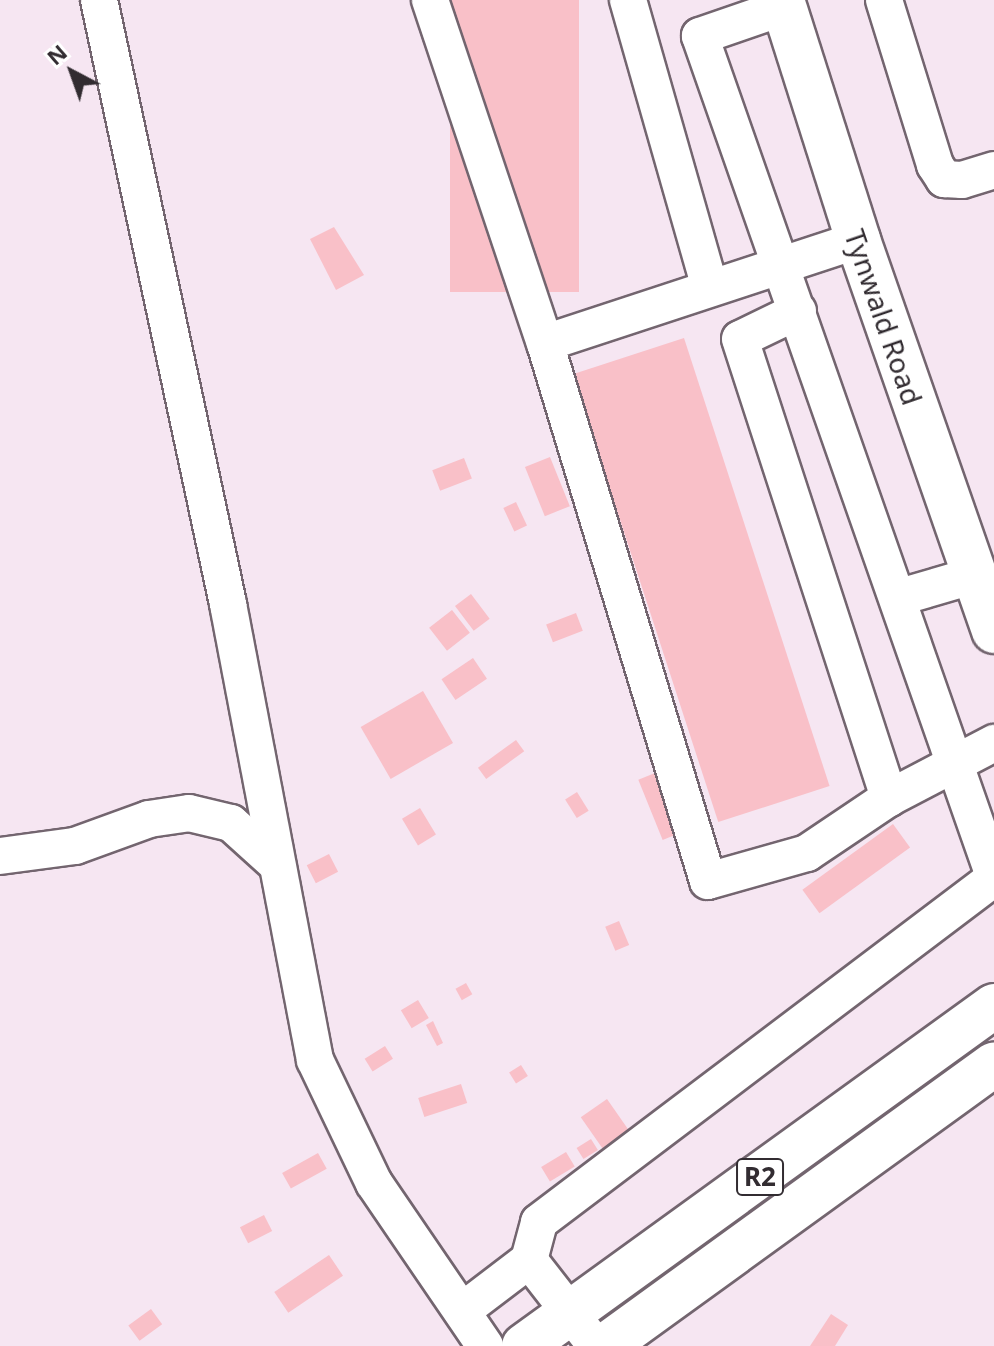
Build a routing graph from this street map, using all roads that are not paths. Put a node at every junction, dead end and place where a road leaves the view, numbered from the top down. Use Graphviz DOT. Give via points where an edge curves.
graph roads {
  1 [pos="99,0"];
  2 [pos="430,0"];
  3 [pos="628,0"];
  4 [pos="884,0"];
  5 [pos="783,4"];
  6 [pos="994,170"];
  7 [pos="858,240"];
  8 [pos="781,264"];
  9 [pos="710,287"];
  10 [pos="798,311"];
  11 [pos="545,343"];
  12 [pos="972,576"];
  13 [pos="900,597"];
  14 [pos="994,631"];
  15 [pos="994,743"];
  16 [pos="958,760"];
  17 [pos="889,798"];
  18 [pos="0,856"];
  19 [pos="273,861"];
  20 [pos="994,877"];
  21 [pos="994,1006"];
  22 [pos="994,1064"];
  23 [pos="529,1260"];
  24 [pos="462,1311"];
  25 [pos="584,1330"];
  26 [pos="485,1346"];
  27 [pos="524,1346"];
  28 [pos="605,1346"];
  1 -- 19 [label="street" via="232,620"];
  2 -- 11 [label="street"];
  3 -- 9 [label="street"];
  4 -- 6 [label="street" via="935,165 944,179 962,180"];
  5 -- 7 [label="main road, Tynwald Road"];
  5 -- 8 [label="street" via="700,36"];
  7 -- 8 [label="street"];
  7 -- 12 [label="main road, Tynwald Road"];
  8 -- 9 [label="street"];
  8 -- 10 [label="street"];
  9 -- 11 [label="street"];
  10 -- 13 [label="street"];
  10 -- 17 [label="street" via="740,339"];
  11 -- 17 [label="street" via="708,881 807,853"];
  12 -- 13 [label="street"];
  12 -- 14 [label="main road, Tynwald Road"];
  13 -- 16 [label="street"];
  15 -- 16 [label="street"];
  16 -- 17 [label="street"];
  16 -- 20 [label="street"];
  18 -- 19 [label="street" via="75,846 149,819 189,813 231,823"];
  19 -- 24 [label="street" via="315,1060 374,1183"];
  20 -- 23 [label="street" via="539,1222"];
  21 -- 25 [label="main road, R2"];
  22 -- 28 [label="main road, R2"];
  23 -- 24 [label="street"];
  23 -- 25 [label="street"];
  24 -- 26 [label="street"];
  25 -- 27 [label="main road, R2"];
}
